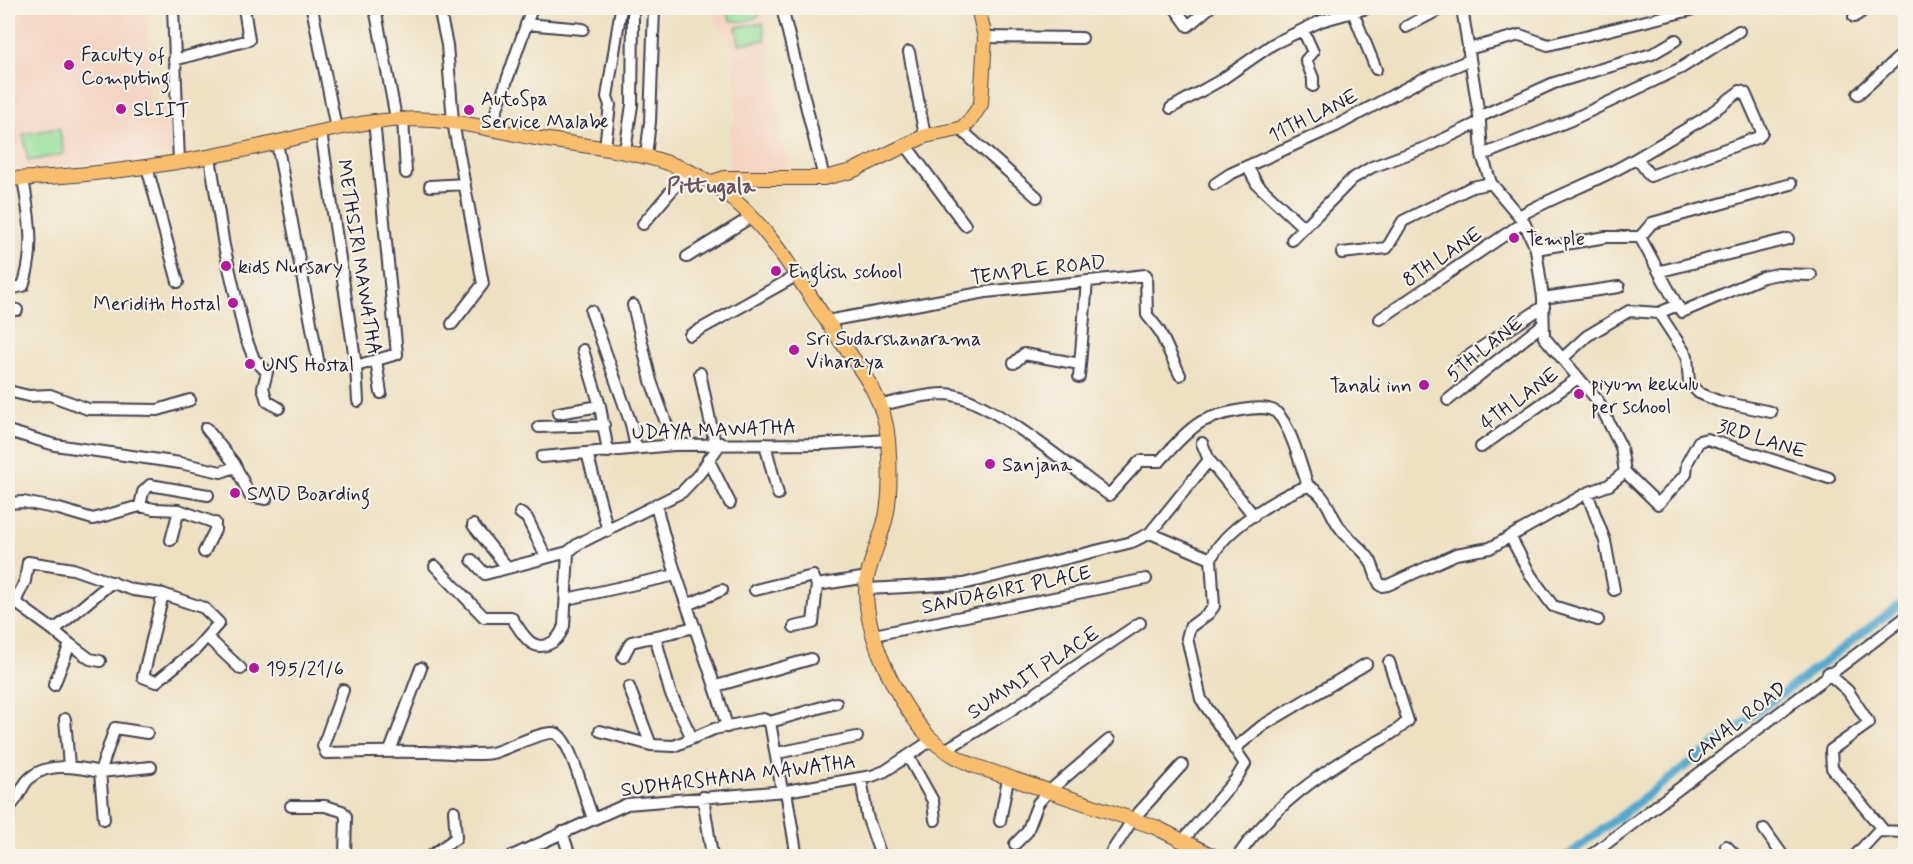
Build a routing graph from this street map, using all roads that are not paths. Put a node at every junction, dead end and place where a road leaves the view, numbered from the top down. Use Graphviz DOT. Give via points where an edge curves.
graph roads {
  1 [pos="173,8"];
  2 [pos="244,8"];
  3 [pos="312,8"];
  4 [pos="375,8"];
  5 [pos="439,8"];
  6 [pos="532,8"];
  7 [pos="621,8"];
  8 [pos="654,8"];
  9 [pos="782,8"];
  10 [pos="978,8"];
  11 [pos="1175,8"];
  12 [pos="1209,8"];
  13 [pos="1367,8"];
  14 [pos="1442,8"];
  15 [pos="1462,8"];
  16 [pos="1699,8"];
  17 [pos="1867,8"];
  18 [pos="1344,12"];
  19 [pos="633,15"];
  20 [pos="1854,17"];
  21 [pos="526,24"];
  22 [pos="1406,27"];
  23 [pos="583,29"];
  24 [pos="1303,30"];
  25 [pos="1739,31"];
  26 [pos="985,37"];
  27 [pos="1082,38"];
  28 [pos="1676,40"];
  29 [pos="1905,51"];
  30 [pos="909,52"];
  31 [pos="1469,54"];
  32 [pos="174,60"];
  33 [pos="1376,69"];
  34 [pos="1313,86"];
  35 [pos="1858,94"];
  36 [pos="1171,108"];
  37 [pos="399,118"];
  38 [pos="374,120"];
  39 [pos="1479,120"];
  40 [pos="453,122"];
  41 [pos="336,128"];
  42 [pos="490,129"];
  43 [pos="960,129"];
  44 [pos="321,132"];
  45 [pos="925,136"];
  46 [pos="277,143"];
  47 [pos="905,144"];
  48 [pos="605,147"];
  49 [pos="625,151"];
  50 [pos="1482,155"];
  51 [pos="646,156"];
  52 [pos="210,157"];
  53 [pos="1637,158"];
  54 [pos="179,162"];
  55 [pos="1247,166"];
  56 [pos="147,167"];
  57 [pos="688,170"];
  58 [pos="406,173"];
  59 [pos="23,178"];
  60 [pos="824,178"];
  61 [pos="8,179"];
  62 [pos="712,182"];
  63 [pos="1491,183"];
  64 [pos="465,184"];
  65 [pos="1215,184"];
  66 [pos="1791,184"];
  67 [pos="429,186"];
  68 [pos="1036,197"];
  69 [pos="751,217"];
  70 [pos="1522,219"];
  71 [pos="643,224"];
  72 [pos="964,225"];
  73 [pos="1303,227"];
  74 [pos="1640,237"];
  75 [pos="1788,239"];
  76 [pos="1292,240"];
  77 [pos="1536,249"];
  78 [pos="1342,253"];
  79 [pos="687,257"];
  80 [pos="1661,271"];
  81 [pos="1811,275"];
  82 [pos="795,276"];
  83 [pos="1087,281"];
  84 [pos="178,282"];
  85 [pos="1619,287"];
  86 [pos="8,289"];
  87 [pos="1544,302"];
  88 [pos="633,305"];
  89 [pos="1677,305"];
  90 [pos="591,311"];
  91 [pos="1659,312"];
  92 [pos="1380,319"];
  93 [pos="827,321"];
  94 [pos="452,324"];
  95 [pos="1542,325"];
  96 [pos="690,335"];
  97 [pos="583,350"];
  98 [pos="1563,358"];
  99 [pos="376,360"];
  100 [pos="1461,361"];
  101 [pos="1014,363"];
  102 [pos="1080,364"];
  103 [pos="319,365"];
  104 [pos="356,366"];
  105 [pos="700,373"];
  106 [pos="1180,375"];
  107 [pos="1078,377"];
  108 [pos="1578,378"];
  109 [pos="8,391"];
  110 [pos="381,393"];
  111 [pos="190,400"];
  112 [pos="1448,400"];
  113 [pos="358,401"];
  114 [pos="881,405"];
  115 [pos="600,406"];
  116 [pos="279,408"];
  117 [pos="1771,412"];
  118 [pos="558,413"];
  119 [pos="604,425"];
  120 [pos="538,427"];
  121 [pos="206,428"];
  122 [pos="8,431"];
  123 [pos="888,440"];
  124 [pos="1202,443"];
  125 [pos="718,444"];
  126 [pos="765,444"];
  127 [pos="674,445"];
  128 [pos="1481,447"];
  129 [pos="636,448"];
  130 [pos="608,452"];
  131 [pos="587,453"];
  132 [pos="542,457"];
  133 [pos="708,459"];
  134 [pos="1209,460"];
  135 [pos="235,467"];
  136 [pos="1625,471"];
  137 [pos="1829,478"];
  138 [pos="1308,486"];
  139 [pos="1587,493"];
  140 [pos="778,494"];
  141 [pos="208,495"];
  142 [pos="266,499"];
  143 [pos="8,503"];
  144 [pos="730,503"];
  145 [pos="656,504"];
  146 [pos="140,506"];
  147 [pos="179,510"];
  148 [pos="520,513"];
  149 [pos="1254,516"];
  150 [pos="473,525"];
  151 [pos="608,531"];
  152 [pos="1150,533"];
  153 [pos="1511,538"];
  154 [pos="171,540"];
  155 [pos="204,552"];
  156 [pos="568,552"];
  157 [pos="546,557"];
  158 [pos="1211,559"];
  159 [pos="472,560"];
  160 [pos="435,566"];
  161 [pos="507,567"];
  162 [pos="676,575"];
  163 [pos="1146,579"];
  164 [pos="112,582"];
  165 [pos="867,583"];
  166 [pos="817,585"];
  167 [pos="722,590"];
  168 [pos="755,590"];
  169 [pos="1614,590"];
  170 [pos="163,594"];
  171 [pos="567,599"];
  172 [pos="11,600"];
  173 [pos="687,605"];
  174 [pos="1905,617"];
  175 [pos="1598,620"];
  176 [pos="1140,623"];
  177 [pos="694,627"];
  178 [pos="794,627"];
  179 [pos="52,628"];
  180 [pos="655,636"];
  181 [pos="874,636"];
  182 [pos="207,637"];
  183 [pos="70,644"];
  184 [pos="623,657"];
  185 [pos="811,658"];
  186 [pos="100,661"];
  187 [pos="1389,662"];
  188 [pos="1366,664"];
  189 [pos="241,669"];
  190 [pos="421,669"];
  191 [pos="1828,674"];
  192 [pos="54,685"];
  193 [pos="716,686"];
  194 [pos="630,687"];
  195 [pos="343,690"];
  196 [pos="836,703"];
  197 [pos="65,719"];
  198 [pos="770,722"];
  199 [pos="727,727"];
  200 [pos="600,731"];
  201 [pos="147,733"];
  202 [pos="857,737"];
  203 [pos="692,738"];
  204 [pos="932,740"];
  205 [pos="1109,740"];
  206 [pos="651,745"];
  207 [pos="1234,749"];
  208 [pos="945,750"];
  209 [pos="390,751"];
  210 [pos="777,753"];
  211 [pos="908,756"];
  212 [pos="1182,765"];
  213 [pos="69,766"];
  214 [pos="151,767"];
  215 [pos="100,772"];
  216 [pos="861,778"];
  217 [pos="1008,779"];
  218 [pos="784,791"];
  219 [pos="1048,792"];
  220 [pos="703,797"];
  221 [pos="291,806"];
  222 [pos="8,808"];
  223 [pos="454,811"];
  224 [pos="593,818"];
  225 [pos="104,819"];
  226 [pos="1133,819"];
  227 [pos="935,820"];
  228 [pos="1000,821"];
  229 [pos="1764,829"];
  230 [pos="1884,831"];
  231 [pos="562,832"];
  232 [pos="1905,832"];
  233 [pos="1183,840"];
  234 [pos="1015,844"];
  235 [pos="1726,846"];
  236 [pos="796,852"];
  237 [pos="345,856"];
  238 [pos="423,856"];
  239 [pos="431,856"];
  240 [pos="515,856"];
  241 [pos="570,856"];
  242 [pos="712,856"];
  243 [pos="881,856"];
  244 [pos="1109,856"];
  245 [pos="1210,856"];
  246 [pos="1238,856"];
  247 [pos="1590,856"];
  248 [pos="1736,856"];
  249 [pos="1783,856"];
  250 [pos="1855,856"];
  1 -- 32 [label="street"];
  2 -- 32 [label="street" via="249,40"];
  3 -- 41 [label="street"];
  4 -- 37 [label="street"];
  5 -- 40 [label="street" via="447,45"];
  6 -- 21 [label="street"];
  7 -- 48 [label="street" via="607,97 610,105"];
  8 -- 51 [label="street"];
  9 -- 60 [label="street"];
  10 -- 26 [label="main road"];
  11 -- 12 [label="street" via="1188,26"];
  13 -- 18 [label="street"];
  14 -- 22 [label="street"];
  15 -- 31 [label="street"];
  16 -- 31 [label="street, 11TH LANE" via="1548,45 1520,35"];
  17 -- 20 [label="street"];
  18 -- 24 [label="street"];
  18 -- 33 [label="street"];
  19 -- 49 [label="street" via="632,105"];
  21 -- 23 [label="street"];
  21 -- 42 [label="street"];
  24 -- 34 [label="street" via="1313,52 1306,60"];
  24 -- 36 [label="street" via="1273,44"];
  25 -- 50 [label="street" via="1671,73 1571,120"];
  26 -- 27 [label="street"];
  26 -- 43 [label="main road" via="981,104"];
  28 -- 39 [label="street" via="1652,54 1554,83"];
  29 -- 35 [label="street"];
  30 -- 45 [label="street"];
  31 -- 39 [label="street"];
  31 -- 55 [label="street, 11TH LANE" via="1336,126"];
  32 -- 54 [label="street"];
  37 -- 38 [label="main road"];
  37 -- 40 [label="main road"];
  37 -- 58 [label="street"];
  38 -- 41 [label="main road"];
  38 -- 99 [label="street, METHSIRI MAWATHA" via="398,354"];
  39 -- 50 [label="street"];
  39 -- 73 [label="street" via="1352,179"];
  40 -- 42 [label="main road"];
  40 -- 64 [label="street"];
  41 -- 44 [label="main road"];
  42 -- 48 [label="main road"];
  43 -- 45 [label="main road"];
  43 -- 68 [label="street"];
  44 -- 46 [label="main road"];
  44 -- 104 [label="street, METHSIRI MAWATHA"];
  45 -- 47 [label="main road"];
  46 -- 52 [label="main road"];
  46 -- 103 [label="street"];
  47 -- 60 [label="main road" via="852,171"];
  47 -- 72 [label="street"];
  48 -- 49 [label="main road"];
  49 -- 51 [label="main road"];
  50 -- 63 [label="street"];
  51 -- 57 [label="main road"];
  52 -- 54 [label="main road"];
  52 -- 116 [label="street" via="224,246 245,336 254,359 267,372 263,388 267,401"];
  53 -- 53 [label="street, 8TH LANE" via="1703,119 1740,91 1745,93 1762,132 1759,137 1650,176"];
  53 -- 70 [label="street, 8TH LANE" via="1608,176 1572,188"];
  54 -- 56 [label="main road"];
  55 -- 65 [label="street, 11TH LANE"];
  55 -- 73 [label="street" via="1257,184"];
  56 -- 59 [label="main road"];
  56 -- 84 [label="street"];
  57 -- 62 [label="main road"];
  57 -- 71 [label="street"];
  59 -- 61 [label="main road"];
  59 -- 86 [label="street" via="32,232 29,268 23,286"];
  60 -- 62 [label="main road" via="725,178"];
  62 -- 69 [label="main road"];
  63 -- 70 [label="street"];
  63 -- 78 [label="street" via="1472,187 1403,221 1387,248"];
  64 -- 67 [label="street"];
  64 -- 94 [label="street" via="483,284"];
  66 -- 74 [label="street" via="1652,223"];
  69 -- 79 [label="street"];
  69 -- 82 [label="main road"];
  70 -- 77 [label="street"];
  70 -- 92 [label="street, 8TH LANE"];
  73 -- 76 [label="street"];
  74 -- 77 [label="street" via="1606,237"];
  74 -- 80 [label="street"];
  75 -- 80 [label="street"];
  77 -- 87 [label="street"];
  80 -- 89 [label="street"];
  81 -- 89 [label="street" via="1763,277 1682,312"];
  82 -- 93 [label="main road"];
  82 -- 96 [label="street"];
  83 -- 93 [label="street, TEMPLE ROAD" via="986,292"];
  83 -- 102 [label="street"];
  83 -- 106 [label="street, TEMPLE ROAD" via="1146,275 1147,315 1160,330"];
  85 -- 87 [label="street"];
  87 -- 95 [label="street"];
  87 -- 100 [label="street"];
  88 -- 127 [label="street" via="651,381"];
  89 -- 91 [label="street"];
  90 -- 129 [label="street" via="632,424"];
  91 -- 98 [label="street" via="1629,311 1587,336"];
  91 -- 117 [label="street" via="1687,356 1689,383 1698,393"];
  93 -- 114 [label="main road"];
  95 -- 98 [label="street" via="1544,337"];
  95 -- 112 [label="street, 5TH LANE"];
  97 -- 115 [label="street"];
  98 -- 108 [label="street"];
  99 -- 104 [label="street, METHSIRI MAWATHA"];
  99 -- 110 [label="street"];
  101 -- 102 [label="street" via="1024,354"];
  102 -- 107 [label="street"];
  104 -- 113 [label="street"];
  105 -- 125 [label="street"];
  108 -- 128 [label="street, 4TH LANE"];
  108 -- 136 [label="street" via="1598,401 1621,447"];
  109 -- 111 [label="street" via="50,395 88,409 158,410"];
  114 -- 123 [label="main road"];
  114 -- 138 [label="street" via="945,394 959,397 997,415 1109,495 1140,461 1160,460 1203,421 1266,407 1277,411"];
  115 -- 118 [label="street"];
  115 -- 119 [label="street"];
  119 -- 120 [label="street"];
  119 -- 130 [label="street"];
  121 -- 135 [label="street"];
  122 -- 135 [label="street" via="55,445 213,471"];
  123 -- 126 [label="street, UDAYA MAWATHA"];
  123 -- 165 [label="main road" via="890,487 886,517"];
  124 -- 134 [label="street"];
  125 -- 126 [label="street, UDAYA MAWATHA"];
  125 -- 127 [label="street, UDAYA MAWATHA"];
  125 -- 133 [label="street"];
  126 -- 140 [label="street"];
  127 -- 129 [label="street, UDAYA MAWATHA"];
  129 -- 130 [label="street, UDAYA MAWATHA"];
  130 -- 131 [label="street, UDAYA MAWATHA"];
  131 -- 132 [label="street, UDAYA MAWATHA"];
  131 -- 151 [label="street"];
  133 -- 144 [label="street"];
  133 -- 145 [label="street" via="682,492"];
  134 -- 149 [label="street"];
  134 -- 152 [label="street"];
  135 -- 142 [label="street" via="250,496"];
  136 -- 137 [label="street, 3RD LANE" via="1658,504 1686,474 1698,441 1707,439"];
  136 -- 139 [label="street" via="1609,486"];
  138 -- 149 [label="street"];
  138 -- 153 [label="street" via="1323,496 1340,528 1362,550 1381,586 1456,554 1490,548"];
  139 -- 153 [label="street"];
  139 -- 169 [label="street" via="1605,541"];
  141 -- 146 [label="street" via="150,485 143,492"];
  143 -- 146 [label="street" via="35,504 93,519"];
  145 -- 151 [label="street"];
  145 -- 162 [label="street"];
  146 -- 147 [label="street"];
  147 -- 154 [label="street"];
  147 -- 155 [label="street" via="215,523"];
  148 -- 157 [label="street" via="528,518"];
  149 -- 158 [label="street" via="1216,548"];
  150 -- 161 [label="street"];
  151 -- 156 [label="street"];
  152 -- 158 [label="street"];
  152 -- 165 [label="street" via="1132,542 963,584"];
  153 -- 175 [label="street" via="1553,606"];
  156 -- 157 [label="street"];
  156 -- 171 [label="street"];
  157 -- 161 [label="street"];
  158 -- 207 [label="street" via="1214,606 1190,627 1187,638 1201,699"];
  159 -- 161 [label="street" via="485,574"];
  160 -- 171 [label="street" via="484,617 512,616 532,646 539,648 561,634"];
  162 -- 171 [label="street"];
  162 -- 173 [label="street"];
  163 -- 181 [label="street, SANDAGIRI PLACE"];
  164 -- 170 [label="street"];
  164 -- 172 [label="street" via="73,569 28,562 25,581"];
  164 -- 179 [label="street"];
  165 -- 166 [label="street"];
  165 -- 181 [label="main road"];
  166 -- 168 [label="street" via="813,576"];
  166 -- 178 [label="street" via="813,623"];
  167 -- 173 [label="street"];
  170 -- 182 [label="street" via="204,608 219,623"];
  170 -- 182 [label="street" via="143,677 156,682"];
  172 -- 179 [label="street"];
  173 -- 177 [label="street"];
  174 -- 191 [label="street, CANAL ROAD"];
  176 -- 208 [label="street, SUMMIT PLACE"];
  177 -- 180 [label="street"];
  177 -- 193 [label="street"];
  179 -- 183 [label="street"];
  180 -- 184 [label="street" via="632,642"];
  180 -- 203 [label="street" via="670,692"];
  181 -- 204 [label="main road" via="893,683"];
  182 -- 189 [label="street"];
  183 -- 186 [label="street" via="90,659"];
  183 -- 192 [label="street"];
  185 -- 193 [label="street"];
  187 -- 246 [label="street" via="1408,721 1272,814"];
  188 -- 207 [label="street" via="1262,726"];
  190 -- 209 [label="street"];
  191 -- 230 [label="street" via="1848,691 1869,723 1831,750 1832,768"];
  191 -- 247 [label="street, CANAL ROAD"];
  193 -- 199 [label="street"];
  194 -- 206 [label="street"];
  195 -- 209 [label="street" via="323,750"];
  196 -- 198 [label="street"];
  197 -- 213 [label="street"];
  198 -- 199 [label="street" via="764,719"];
  198 -- 210 [label="street"];
  199 -- 203 [label="street"];
  200 -- 206 [label="street"];
  201 -- 215 [label="street" via="115,728"];
  202 -- 210 [label="street"];
  203 -- 206 [label="street" via="674,746"];
  204 -- 208 [label="main road"];
  204 -- 211 [label="street, SUDHARSHANA MAWATHA"];
  205 -- 219 [label="street"];
  207 -- 233 [label="street" via="1245,764"];
  208 -- 217 [label="main road"];
  209 -- 224 [label="street" via="489,753 512,748 538,735 558,734 568,749"];
  210 -- 218 [label="street"];
  211 -- 216 [label="street, SUDHARSHANA MAWATHA" via="885,771"];
  211 -- 227 [label="street" via="933,801"];
  212 -- 226 [label="street"];
  213 -- 215 [label="street"];
  213 -- 222 [label="street" via="36,774"];
  214 -- 215 [label="street"];
  215 -- 225 [label="street"];
  216 -- 218 [label="street, SUDHARSHANA MAWATHA"];
  216 -- 243 [label="street" via="867,816"];
  217 -- 219 [label="main road"];
  217 -- 228 [label="street"];
  218 -- 220 [label="street, SUDHARSHANA MAWATHA"];
  218 -- 236 [label="street"];
  219 -- 226 [label="main road"];
  219 -- 234 [label="street" via="1038,804 1027,832"];
  220 -- 224 [label="street, SUDHARSHANA MAWATHA" via="627,804"];
  220 -- 242 [label="street"];
  221 -- 237 [label="street" via="325,806 342,811 346,816"];
  223 -- 239 [label="street" via="456,838"];
  224 -- 231 [label="street, SUDHARSHANA MAWATHA"];
  226 -- 233 [label="main road"];
  226 -- 244 [label="street"];
  229 -- 249 [label="street"];
  230 -- 232 [label="street"];
  230 -- 250 [label="street" via="1878,831"];
  231 -- 240 [label="street, SUDHARSHANA MAWATHA"];
  231 -- 241 [label="street"];
  233 -- 245 [label="main road"];
  235 -- 248 [label="street"];
  238 -- 239 [label="street"];
}
